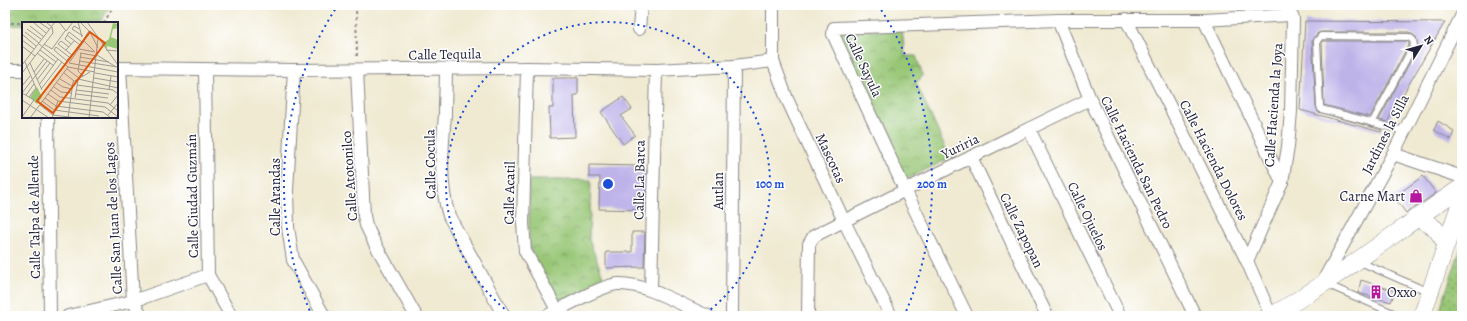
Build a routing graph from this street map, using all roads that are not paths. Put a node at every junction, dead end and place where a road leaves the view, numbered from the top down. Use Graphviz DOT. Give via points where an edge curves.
graph roads {
  1 [pos="641,5"];
  2 [pos="773,5"];
  3 [pos="1462,15"];
  4 [pos="1126,19"];
  5 [pos="1058,20"];
  6 [pos="1204,20"];
  7 [pos="639,29"];
  8 [pos="773,61"];
  9 [pos="734,66"];
  10 [pos="118,68"];
  11 [pos="527,68"];
  12 [pos="446,69"];
  13 [pos="5,70"];
  14 [pos="22,70"];
  15 [pos="205,70"];
  16 [pos="294,70"];
  17 [pos="357,70"];
  18 [pos="656,70"];
  19 [pos="1090,100"];
  20 [pos="48,118"];
  21 [pos="1372,123"];
  22 [pos="1030,129"];
  23 [pos="1404,131"];
  24 [pos="1393,154"];
  25 [pos="971,157"];
  26 [pos="1462,178"];
  27 [pos="1282,182"];
  28 [pos="1462,187"];
  29 [pos="905,190"];
  30 [pos="1462,198"];
  31 [pos="1415,218"];
  32 [pos="844,221"];
  33 [pos="1446,245"];
  34 [pos="1247,261"];
  35 [pos="1358,261"];
  36 [pos="208,275"];
  37 [pos="1323,285"];
  38 [pos="651,290"];
  39 [pos="1430,292"];
  40 [pos="133,301"];
  41 [pos="552,313"];
  42 [pos="50,316"];
  43 [pos="68,316"];
  44 [pos="141,316"];
  45 [pos="232,316"];
  46 [pos="324,316"];
  47 [pos="416,316"];
  48 [pos="504,316"];
  49 [pos="706,316"];
  50 [pos="732,316"];
  51 [pos="808,316"];
  52 [pos="891,316"];
  53 [pos="967,316"];
  54 [pos="1047,316"];
  55 [pos="1120,316"];
  56 [pos="1195,316"];
  57 [pos="1271,316"];
  58 [pos="1400,316"];
  59 [pos="1422,316"];
  1 -- 7 [label="street"];
  2 -- 8 [label="street, Mascotas"];
  3 -- 23 [label="street, Jardines la Silla"];
  4 -- 5 [label="street"];
  4 -- 6 [label="street"];
  4 -- 34 [label="street, Calle Hacienda Dolores"];
  5 -- 19 [label="street, Calle Hacienda San Pedro"];
  5 -- 29 [label="street, Calle Sayula" via="833,29 833,34"];
  6 -- 27 [label="street"];
  6 -- 27 [label="street, Calle Hacienda la Joya" via="1289,14 1292,16 1291,111"];
  8 -- 9 [label="street, Calle Tequila"];
  8 -- 32 [label="street, Mascotas" via="787,99"];
  9 -- 18 [label="street, Calle Tequila"];
  9 -- 50 [label="street, Autlan"];
  10 -- 15 [label="street, Calle Tequila"];
  10 -- 40 [label="street, Calle San Juan de los Lagos"];
  11 -- 12 [label="street, Calle Tequila"];
  11 -- 18 [label="street, Calle Tequila"];
  11 -- 41 [label="street, Calle Acatil" via="523,223 525,251"];
  12 -- 17 [label="street, Calle Tequila"];
  12 -- 48 [label="street, Calle Cocula" via="442,148 443,191 446,205 449,216"];
  13 -- 14 [label="street"];
  15 -- 16 [label="street, Calle Tequila"];
  15 -- 36 [label="street, Calle Ciudad Guzmán"];
  16 -- 17 [label="street, Calle Tequila"];
  16 -- 46 [label="street, Calle Arandas" via="287,190 288,227 293,260"];
  17 -- 47 [label="street, Calle Atotonilco" via="366,225"];
  18 -- 38 [label="street, Calle La Barca"];
  19 -- 22 [label="street, Yuriria"];
  19 -- 56 [label="street, Calle Hacienda San Pedro"];
  20 -- 42 [label="street, Calle Talpa de Allende"];
  21 -- 21 [label="lane" via="1320,108 1317,41 1321,36 1409,37 1413,40 1414,45"];
  21 -- 23 [label="lane"];
  22 -- 25 [label="street, Yuriria"];
  22 -- 55 [label="street, Calle Ojuelos"];
  23 -- 24 [label="street, Jardines la Silla"];
  24 -- 26 [label="street"];
  24 -- 37 [label="street, Jardines la Silla" via="1338,251"];
  25 -- 29 [label="street, Yuriria"];
  25 -- 54 [label="street, Calle Zapopan"];
  27 -- 34 [label="street, Calle Hacienda la Joya"];
  28 -- 31 [label="street"];
  29 -- 32 [label="street, Yuriria"];
  29 -- 53 [label="street, Calle Sayula"];
  30 -- 33 [label="street"];
  31 -- 33 [label="street" via="1433,226"];
  31 -- 35 [label="street"];
  32 -- 51 [label="street, Yuriria" via="814,236 810,241"];
  32 -- 52 [label="street, Mascotas"];
  33 -- 39 [label="street"];
  34 -- 57 [label="street, Calle Hacienda Dolores"];
  35 -- 37 [label="street"];
  35 -- 39 [label="lane"];
  36 -- 40 [label="street"];
  36 -- 45 [label="street, Calle Ciudad Guzmán"];
  37 -- 57 [label="street"];
  37 -- 58 [label="lane"];
  38 -- 41 [label="street" via="624,285 610,286"];
  38 -- 49 [label="street"];
  39 -- 59 [label="street"];
  40 -- 43 [label="street"];
  40 -- 44 [label="street, Calle San Juan de los Lagos"];
}
